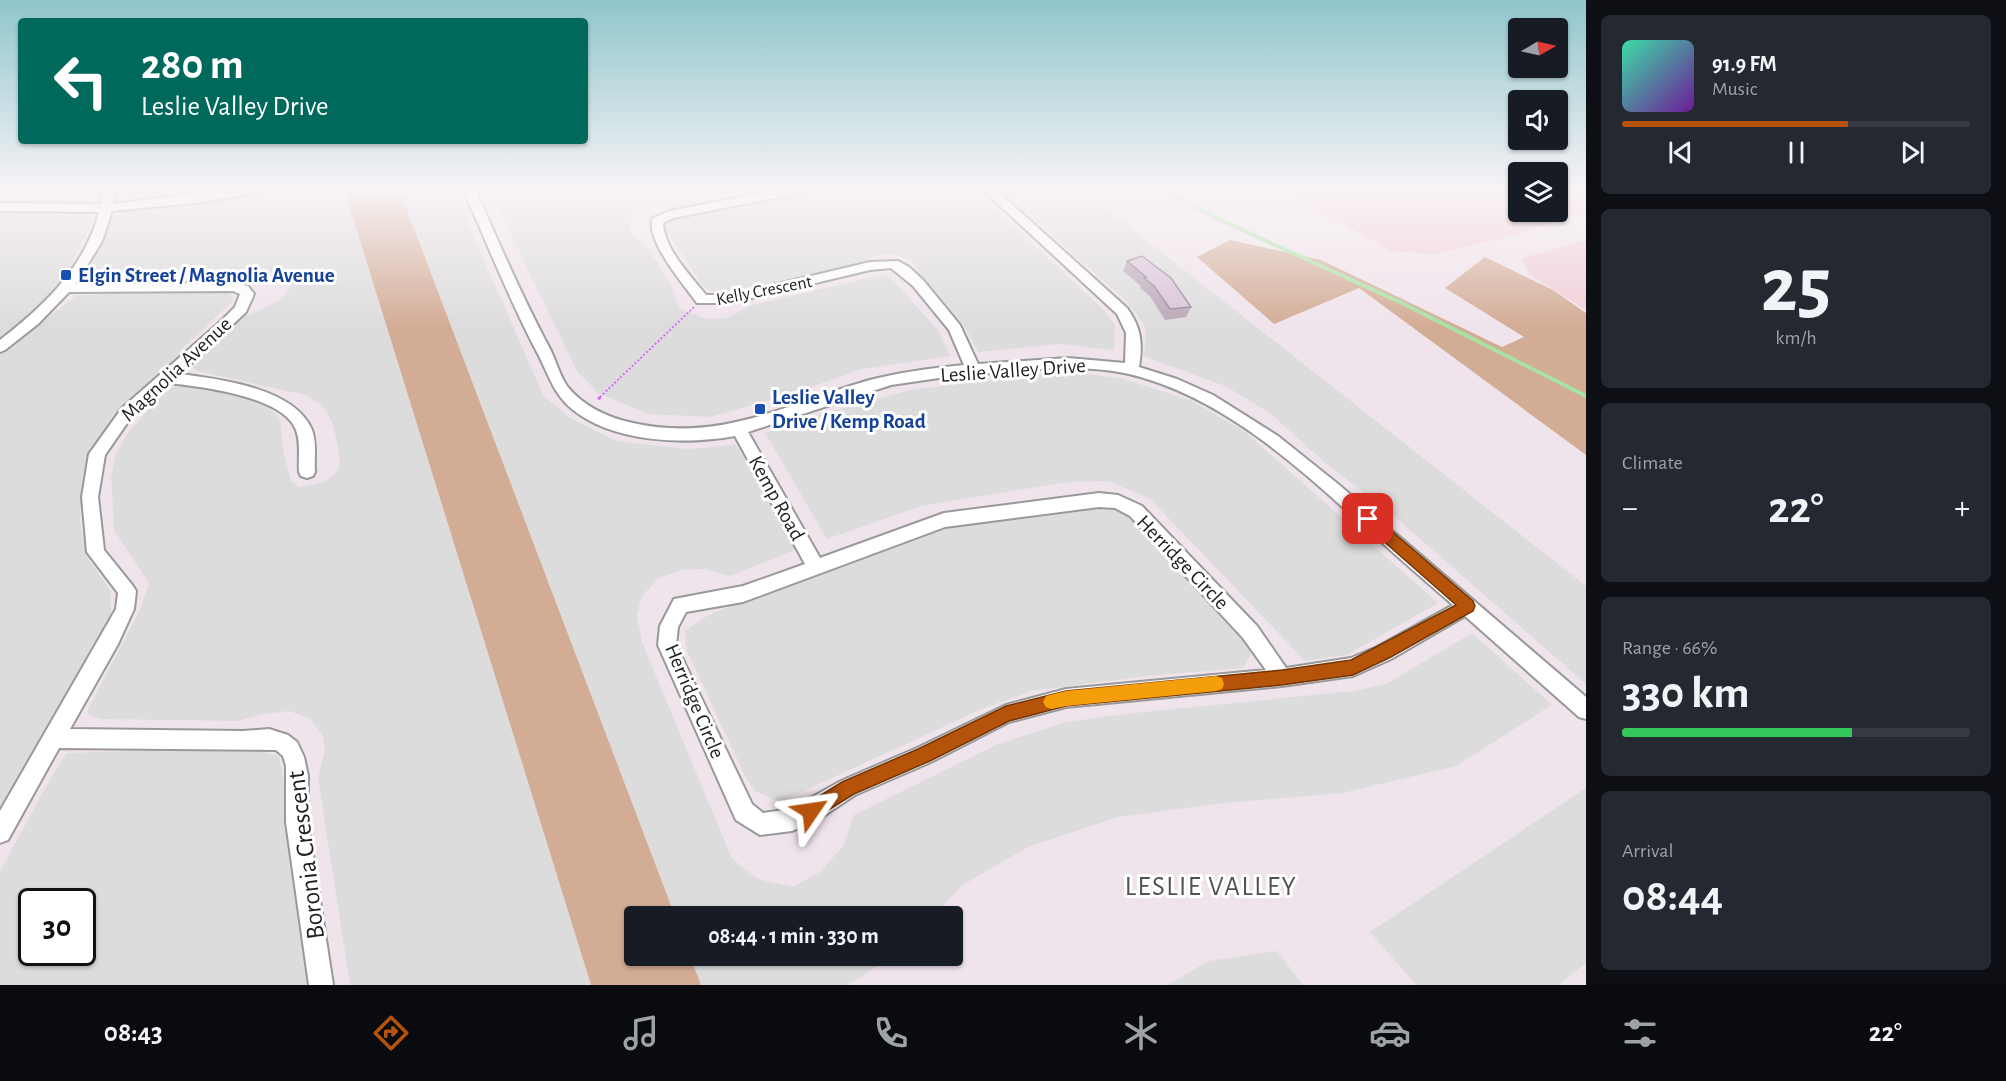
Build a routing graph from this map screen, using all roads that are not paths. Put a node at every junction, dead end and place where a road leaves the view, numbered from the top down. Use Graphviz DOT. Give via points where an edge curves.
graph roads {
  1 [pos="97,235"];
  2 [pos="490,235"];
  3 [pos="658,235"];
  4 [pos="1039,235"];
  5 [pos="67,288"];
  6 [pos="0,347"];
  7 [pos="973,369"];
  8 [pos="1131,369"];
  9 [pos="166,377"];
  10 [pos="739,429"];
  11 [pos="307,472"];
  12 [pos="816,566"];
  13 [pos="1467,606"];
  14 [pos="1282,677"];
  15 [pos="1586,710"];
  16 [pos="53,738"];
  17 [pos="0,832"];
  18 [pos="321,985"];
  1 -- 5 [label="street"];
  2 -- 10 [label="street, Leslie Valley Drive" via="562,391 580,407 604,421 638,431 716,433"];
  3 -- 7 [label="street, Kelly Crescent" via="702,300 731,300 870,266 893,264 918,283 956,328"];
  4 -- 8 [label="street" via="1125,315 1133,327"];
  5 -- 6 [label="street"];
  5 -- 9 [label="street, Magnolia Avenue" via="243,289 247,298 240,309"];
  7 -- 8 [label="street, Leslie Valley Drive" via="1072,362"];
  7 -- 10 [label="street, Leslie Valley Drive" via="893,380"];
  8 -- 13 [label="street, Leslie Valley Drive" via="1200,394 1270,435"];
  9 -- 11 [label="street" via="265,396 285,406 304,428"];
  9 -- 16 [label="street, Magnolia Avenue" via="127,412 97,454 90,497 96,552 127,591 111,638"];
  10 -- 12 [label="street, Kemp Road"];
  12 -- 14 [label="street, Herridge Circle" via="944,520 1099,500 1118,502 1136,511 1250,632"];
  12 -- 14 [label="street, Herridge Circle" via="743,594 680,605 669,626 667,645 705,731 744,812 760,824 792,820 848,788 1006,714 1033,706 1066,698"];
  13 -- 14 [label="street, Herridge Circle" via="1353,668"];
  13 -- 15 [label="street, Leslie Valley Drive"];
  16 -- 17 [label="street, Magnolia Avenue"];
  16 -- 18 [label="street, Boronia Crescent" via="263,739 285,744 291,750 299,782 297,818"];
}
